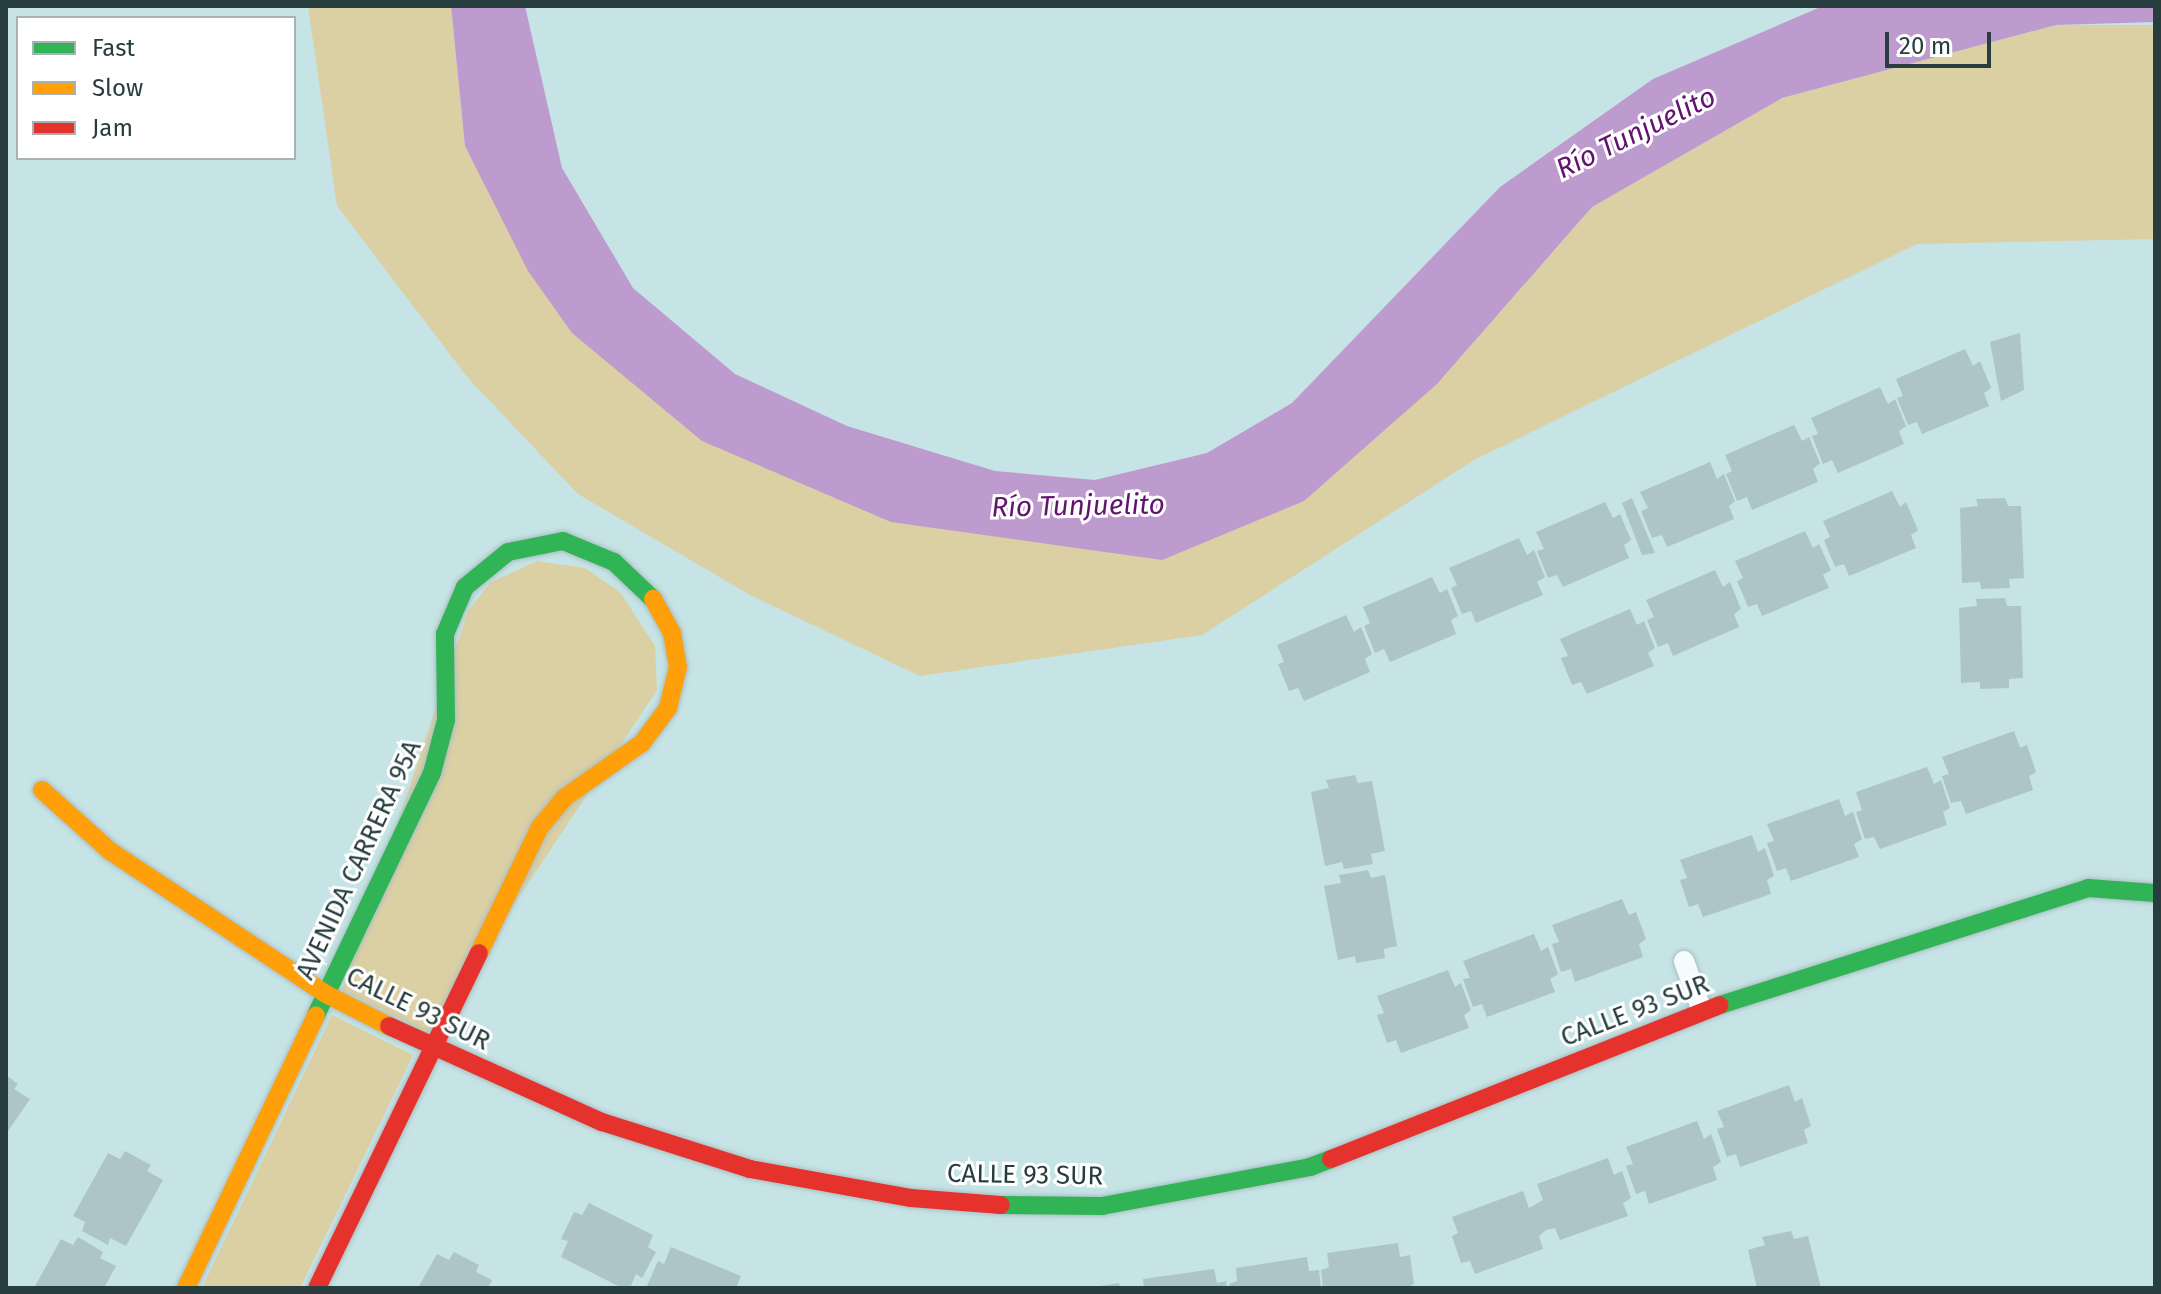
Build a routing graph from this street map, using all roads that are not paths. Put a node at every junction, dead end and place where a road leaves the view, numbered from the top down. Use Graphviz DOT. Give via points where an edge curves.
graph roads {
  1 [pos="42,790"];
  2 [pos="2155,893"];
  3 [pos="1684,961"];
  4 [pos="326,994"];
  5 [pos="1702,1011"];
  6 [pos="433,1049"];
  7 [pos="186,1288"];
  8 [pos="317,1288"];
  1 -- 4 [label="street, CALLE 93 SUR" via="110,851"];
  2 -- 5 [label="street, CALLE 93 SUR" via="2088,888"];
  3 -- 5 [label="lane"];
  4 -- 6 [label="street, CALLE 93 SUR"];
  4 -- 6 [label="street, AVENIDA CARRERA 95A" via="432,773 446,720 445,634 465,587 508,552 563,541 614,562 657,603 672,633 678,667 668,708 642,743 574,790 540,827"];
  4 -- 7 [label="street, AVENIDA CARRERA 95A"];
  5 -- 6 [label="street, CALLE 93 SUR" via="1310,1167 1102,1206 911,1198 750,1169 602,1122"];
  6 -- 8 [label="street, AVENIDA CARRERA 95A"];
}
